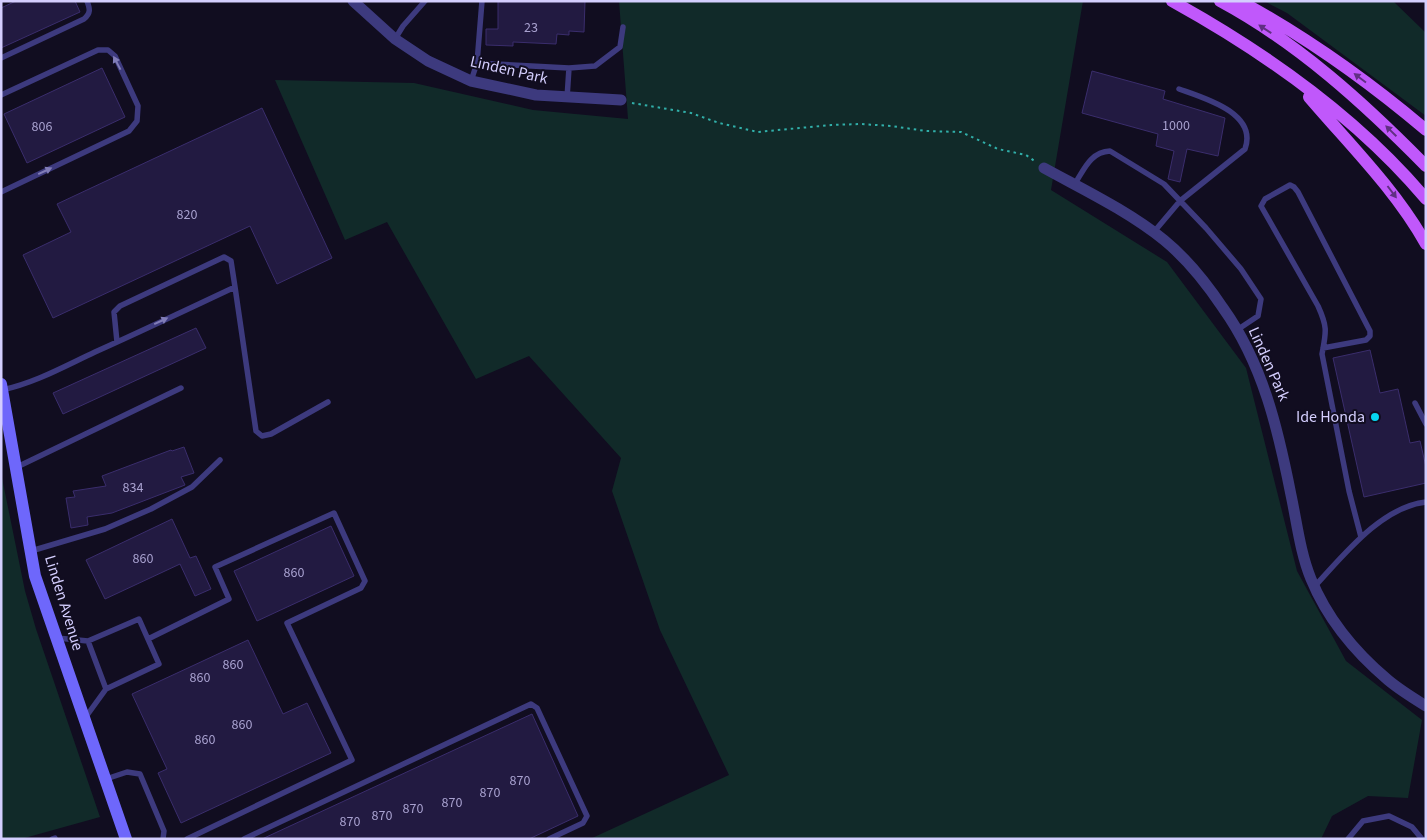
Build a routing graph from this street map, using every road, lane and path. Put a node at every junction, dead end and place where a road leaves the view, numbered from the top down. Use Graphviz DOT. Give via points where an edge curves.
graph roads {
  1 [pos="87,1"];
  2 [pos="353,1"];
  3 [pos="425,1"];
  4 [pos="482,1"];
  5 [pos="1172,1"];
  6 [pos="1220,1"];
  7 [pos="1240,1"];
  8 [pos="623,27"];
  9 [pos="395,39"];
  10 [pos="1,58"];
  11 [pos="477,63"];
  12 [pos="569,68"];
  13 [pos="1292,76"];
  14 [pos="471,81"];
  15 [pos="1179,89"];
  16 [pos="1,96"];
  17 [pos="567,98"];
  18 [pos="621,100"];
  19 [pos="1426,130"];
  20 [pos="1426,166"];
  21 [pos="1044,168"];
  22 [pos="1074,185"];
  23 [pos="1,192"];
  24 [pos="1426,199"];
  25 [pos="1180,201"];
  26 [pos="1153,233"];
  27 [pos="1426,244"];
  28 [pos="235,287"];
  29 [pos="1237,330"];
  30 [pos="117,342"];
  31 [pos="1324,348"];
  32 [pos="2,387"];
  33 [pos="181,388"];
  34 [pos="328,402"];
  35 [pos="1415,404"];
  36 [pos="1426,424"];
  37 [pos="220,460"];
  38 [pos="16,468"];
  39 [pos="1426,502"];
  40 [pos="1361,537"];
  41 [pos="31,551"];
  42 [pos="1315,586"];
  43 [pos="57,638"];
  44 [pos="148,639"];
  45 [pos="88,641"];
  46 [pos="106,689"];
  47 [pos="1426,706"];
  48 [pos="85,718"];
  49 [pos="104,774"];
  50 [pos="126,839"];
  51 [pos="163,839"];
  52 [pos="187,839"];
  53 [pos="244,839"];
  54 [pos="549,839"];
  55 [pos="1348,839"];
  56 [pos="1422,839"];
  1 -- 10 [label="lane" via="90,9 84,19"];
  2 -- 9 [label="street, Linden Park"];
  3 -- 9 [label="lane"];
  4 -- 11 [label="lane"];
  5 -- 13 [label="main road"];
  20 -- 6 [label="main road, one-way" via="1344,87 1290,46"];
  19 -- 7 [label="main road, one-way" via="1344,66"];
  8 -- 12 [label="lane" via="620,47 595,66"];
  9 -- 14 [label="street, Linden Park" via="428,61"];
  11 -- 12 [label="lane"];
  11 -- 14 [label="lane"];
  12 -- 17 [label="lane"];
  13 -- 24 [label="main road" via="1382,152"];
  13 -- 27 [label="main road, one-way" via="1378,174"];
  14 -- 17 [label="street, Linden Park"];
  15 -- 25 [label="lane" via="1218,103 1237,117 1247,132 1248,142 1245,149"];
  23 -- 16 [label="lane, one-way" via="129,131 137,121 138,106 115,56 108,50 98,50"];
  17 -- 18 [label="street, Linden Park"];
  18 -- 21 [label="path" via="691,113 758,132 861,124 961,132 998,149 1026,155"];
  21 -- 22 [label="street, Linden Park"];
  22 -- 25 [label="lane" via="1093,156 1110,151 1164,184"];
  22 -- 26 [label="street, Linden Park"];
  25 -- 26 [label="lane"];
  25 -- 29 [label="lane" via="1206,228 1261,298 1258,316"];
  26 -- 29 [label="street, Linden Park" via="1164,240 1200,278"];
  30 -- 28 [label="lane, one-way"];
  28 -- 30 [label="lane" via="231,261 224,257 120,306 114,312"];
  28 -- 34 [label="lane" via="256,431 262,436 271,434"];
  29 -- 42 [label="street, Linden Park" via="1270,402 1305,561"];
  30 -- 32 [label="lane" via="19,386"];
  31 -- 31 [label="lane" via="1325,322 1318,306 1261,206 1266,199 1290,185 1298,192 1370,330 1366,340"];
  31 -- 40 [label="lane" via="1322,354"];
  32 -- 38 [label="main road, Linden Avenue"];
  33 -- 38 [label="lane"];
  35 -- 36 [label="lane"];
  37 -- 41 [label="lane" via="192,486 152,509 105,529"];
  38 -- 41 [label="main road, Linden Avenue"];
  39 -- 40 [label="lane" via="1401,510"];
  40 -- 42 [label="lane"];
  41 -- 43 [label="main road, Linden Avenue" via="35,576"];
  42 -- 47 [label="street, Linden Park" via="1331,616 1360,654 1390,681"];
  43 -- 45 [label="lane"];
  43 -- 48 [label="main road, Linden Avenue"];
  44 -- 45 [label="lane" via="139,620"];
  44 -- 46 [label="lane" via="159,664"];
  44 -- 52 [label="lane" via="229,599 215,567 334,513 365,581 361,588 287,623 352,760"];
  45 -- 46 [label="lane"];
  46 -- 48 [label="lane"];
  48 -- 49 [label="main road, Linden Avenue"];
  49 -- 50 [label="main road, Linden Avenue"];
  49 -- 51 [label="lane" via="140,774 164,831"];
  53 -- 54 [label="lane" via="531,704 537,708 587,816 583,823"];
  55 -- 56 [label="lane" via="1363,821 1389,816 1412,827"];
}
